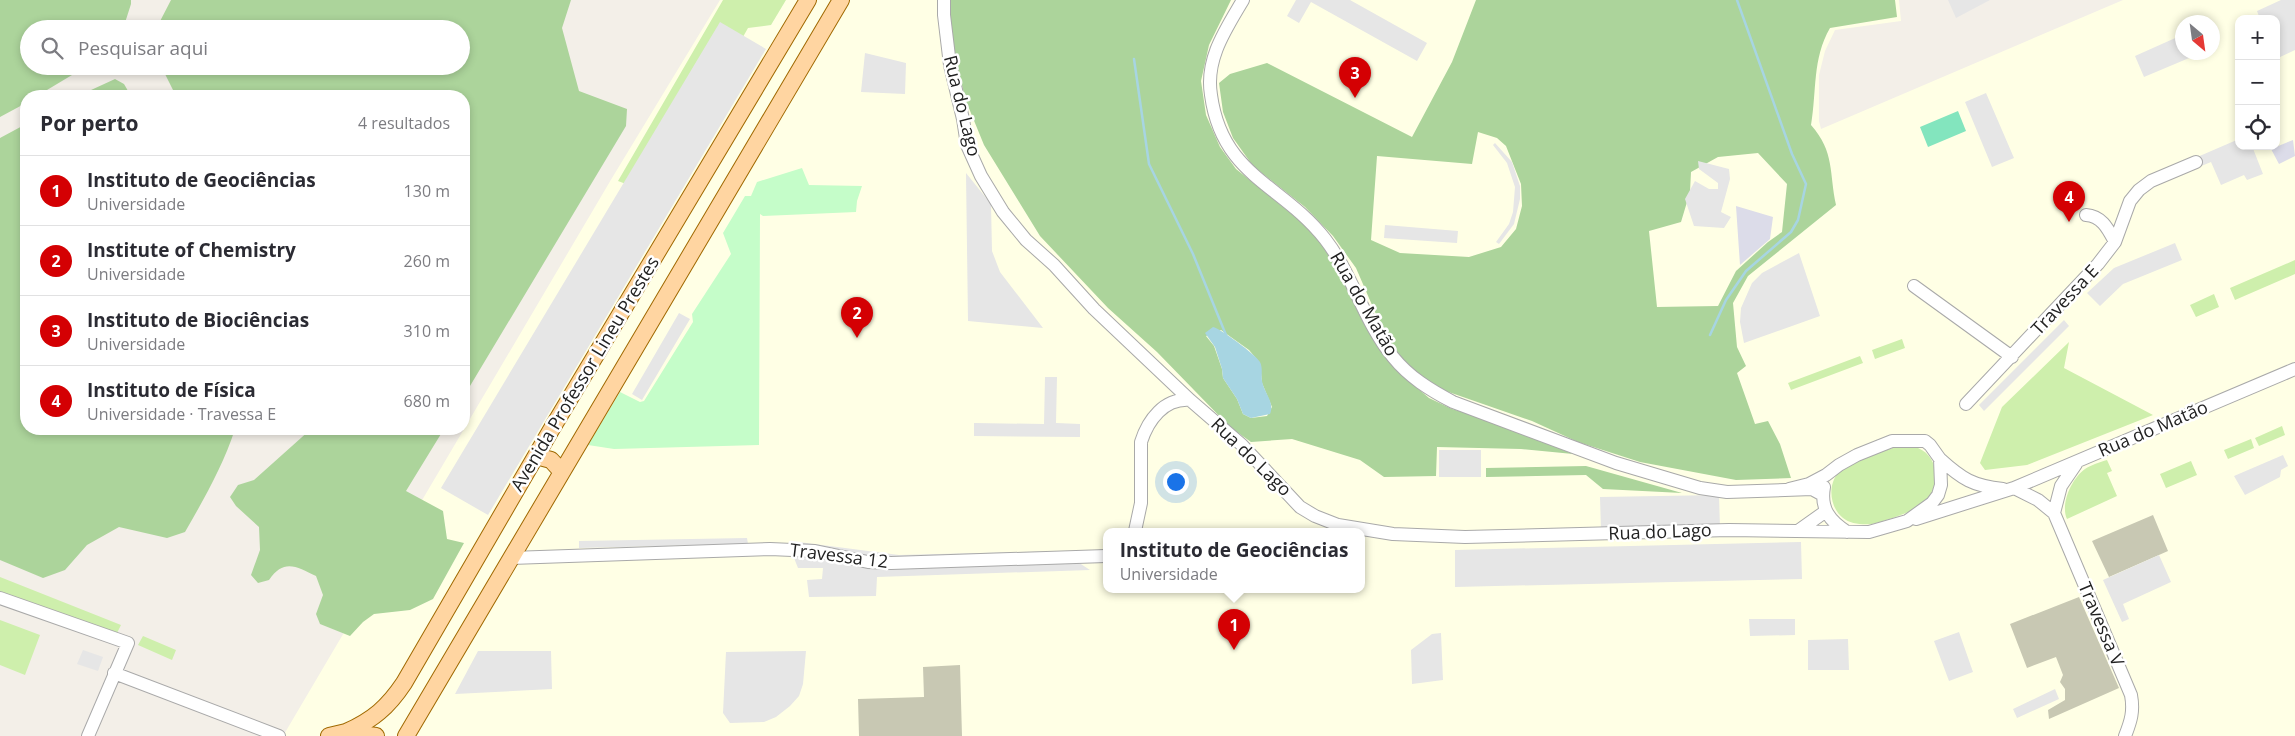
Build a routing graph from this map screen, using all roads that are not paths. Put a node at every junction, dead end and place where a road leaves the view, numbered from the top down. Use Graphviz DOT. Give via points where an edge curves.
graph roads {
  1 [pos="808,0"];
  2 [pos="841,0"];
  3 [pos="944,0"];
  4 [pos="1242,0"];
  5 [pos="2196,162"];
  6 [pos="2086,215"];
  7 [pos="2115,242"];
  8 [pos="1914,286"];
  9 [pos="2012,357"];
  10 [pos="2295,368"];
  11 [pos="1167,379"];
  12 [pos="1190,400"];
  13 [pos="1966,404"];
  14 [pos="1162,408"];
  15 [pos="540,449"];
  16 [pos="1940,459"];
  17 [pos="2077,462"];
  18 [pos="566,465"];
  19 [pos="1826,476"];
  20 [pos="1789,488"];
  21 [pos="2012,489"];
  22 [pos="1823,495"];
  23 [pos="1826,511"];
  24 [pos="2054,513"];
  25 [pos="1907,521"];
  26 [pos="1136,528"];
  27 [pos="1352,528"];
  28 [pos="1365,530"];
  29 [pos="1798,531"];
  30 [pos="1847,532"];
  31 [pos="1103,556"];
  32 [pos="511,558"];
  33 [pos="0,598"];
  34 [pos="114,673"];
  35 [pos="346,732"];
  36 [pos="278,735"];
  37 [pos="88,736"];
  38 [pos="329,736"];
  39 [pos="376,736"];
  40 [pos="406,736"];
  41 [pos="2125,736"];
  1 -- 15 [label="main road, Avenida Professor Lineu Prestes"];
  2 -- 18 [label="main road, Avenida Professor Lineu Prestes"];
  3 -- 11 [label="street, Rua do Lago" via="950,65 967,145 981,176 1003,212 1026,240"];
  4 -- 20 [label="street, Rua do Matão" via="1215,50 1211,69 1210,94 1221,132 1231,152 1245,168 1309,222 1327,242 1341,262 1378,336 1412,377 1453,402 1597,457 1670,480 1712,491"];
  5 -- 7 [label="street, Travessa E" via="2151,181 2139,190 2130,201"];
  6 -- 7 [label="street" via="2096,216 2102,221"];
  7 -- 9 [label="street, Travessa E"];
  8 -- 9 [label="street"];
  9 -- 13 [label="street, Travessa E"];
  10 -- 17 [label="street, Rua do Matão"];
  11 -- 12 [label="street, Rua do Lago"];
  11 -- 14 [label="street" via="1168,391"];
  12 -- 14 [label="street" via="1177,400"];
  12 -- 27 [label="street, Rua do Lago" via="1242,445 1300,507 1338,526"];
  14 -- 26 [label="street" via="1141,442 1141,503"];
  15 -- 18 [label="main road" via="551,460"];
  15 -- 35 [label="main road, Avenida Professor Lineu Prestes" via="394,698 367,723"];
  16 -- 19 [label="street" via="1925,441 1892,441 1848,460"];
  16 -- 21 [label="street, Rua do Matão" via="1959,476 1977,486"];
  16 -- 25 [label="street" via="1938,495"];
  17 -- 21 [label="street, Rua do Matão"];
  17 -- 24 [label="street" via="2061,486"];
  18 -- 32 [label="main road, Avenida Professor Lineu Prestes"];
  19 -- 20 [label="street, Rua do Matão"];
  19 -- 22 [label="street"];
  20 -- 22 [label="street, Rua do Matão" via="1812,489"];
  21 -- 24 [label="street" via="2038,500"];
  21 -- 25 [label="street, Rua do Matão"];
  22 -- 23 [label="street"];
  23 -- 29 [label="street"];
  23 -- 30 [label="street" via="1833,522"];
  24 -- 41 [label="street, Travessa V" via="2131,695 2134,708"];
  25 -- 30 [label="street" via="1869,532"];
  28 -- 29 [label="street, Rua do Lago" via="1465,537"];
  29 -- 30 [label="street, Rua do Lago"];
  31 -- 32 [label="street, Travessa 12" via="891,563 868,562 815,551 764,549"];
  32 -- 40 [label="main road, Avenida Professor Lineu Prestes"];
  33 -- 34 [label="street" via="128,643"];
  34 -- 36 [label="street"];
  34 -- 37 [label="street"];
  35 -- 38 [label="main road"];
  35 -- 39 [label="main road"];
}
